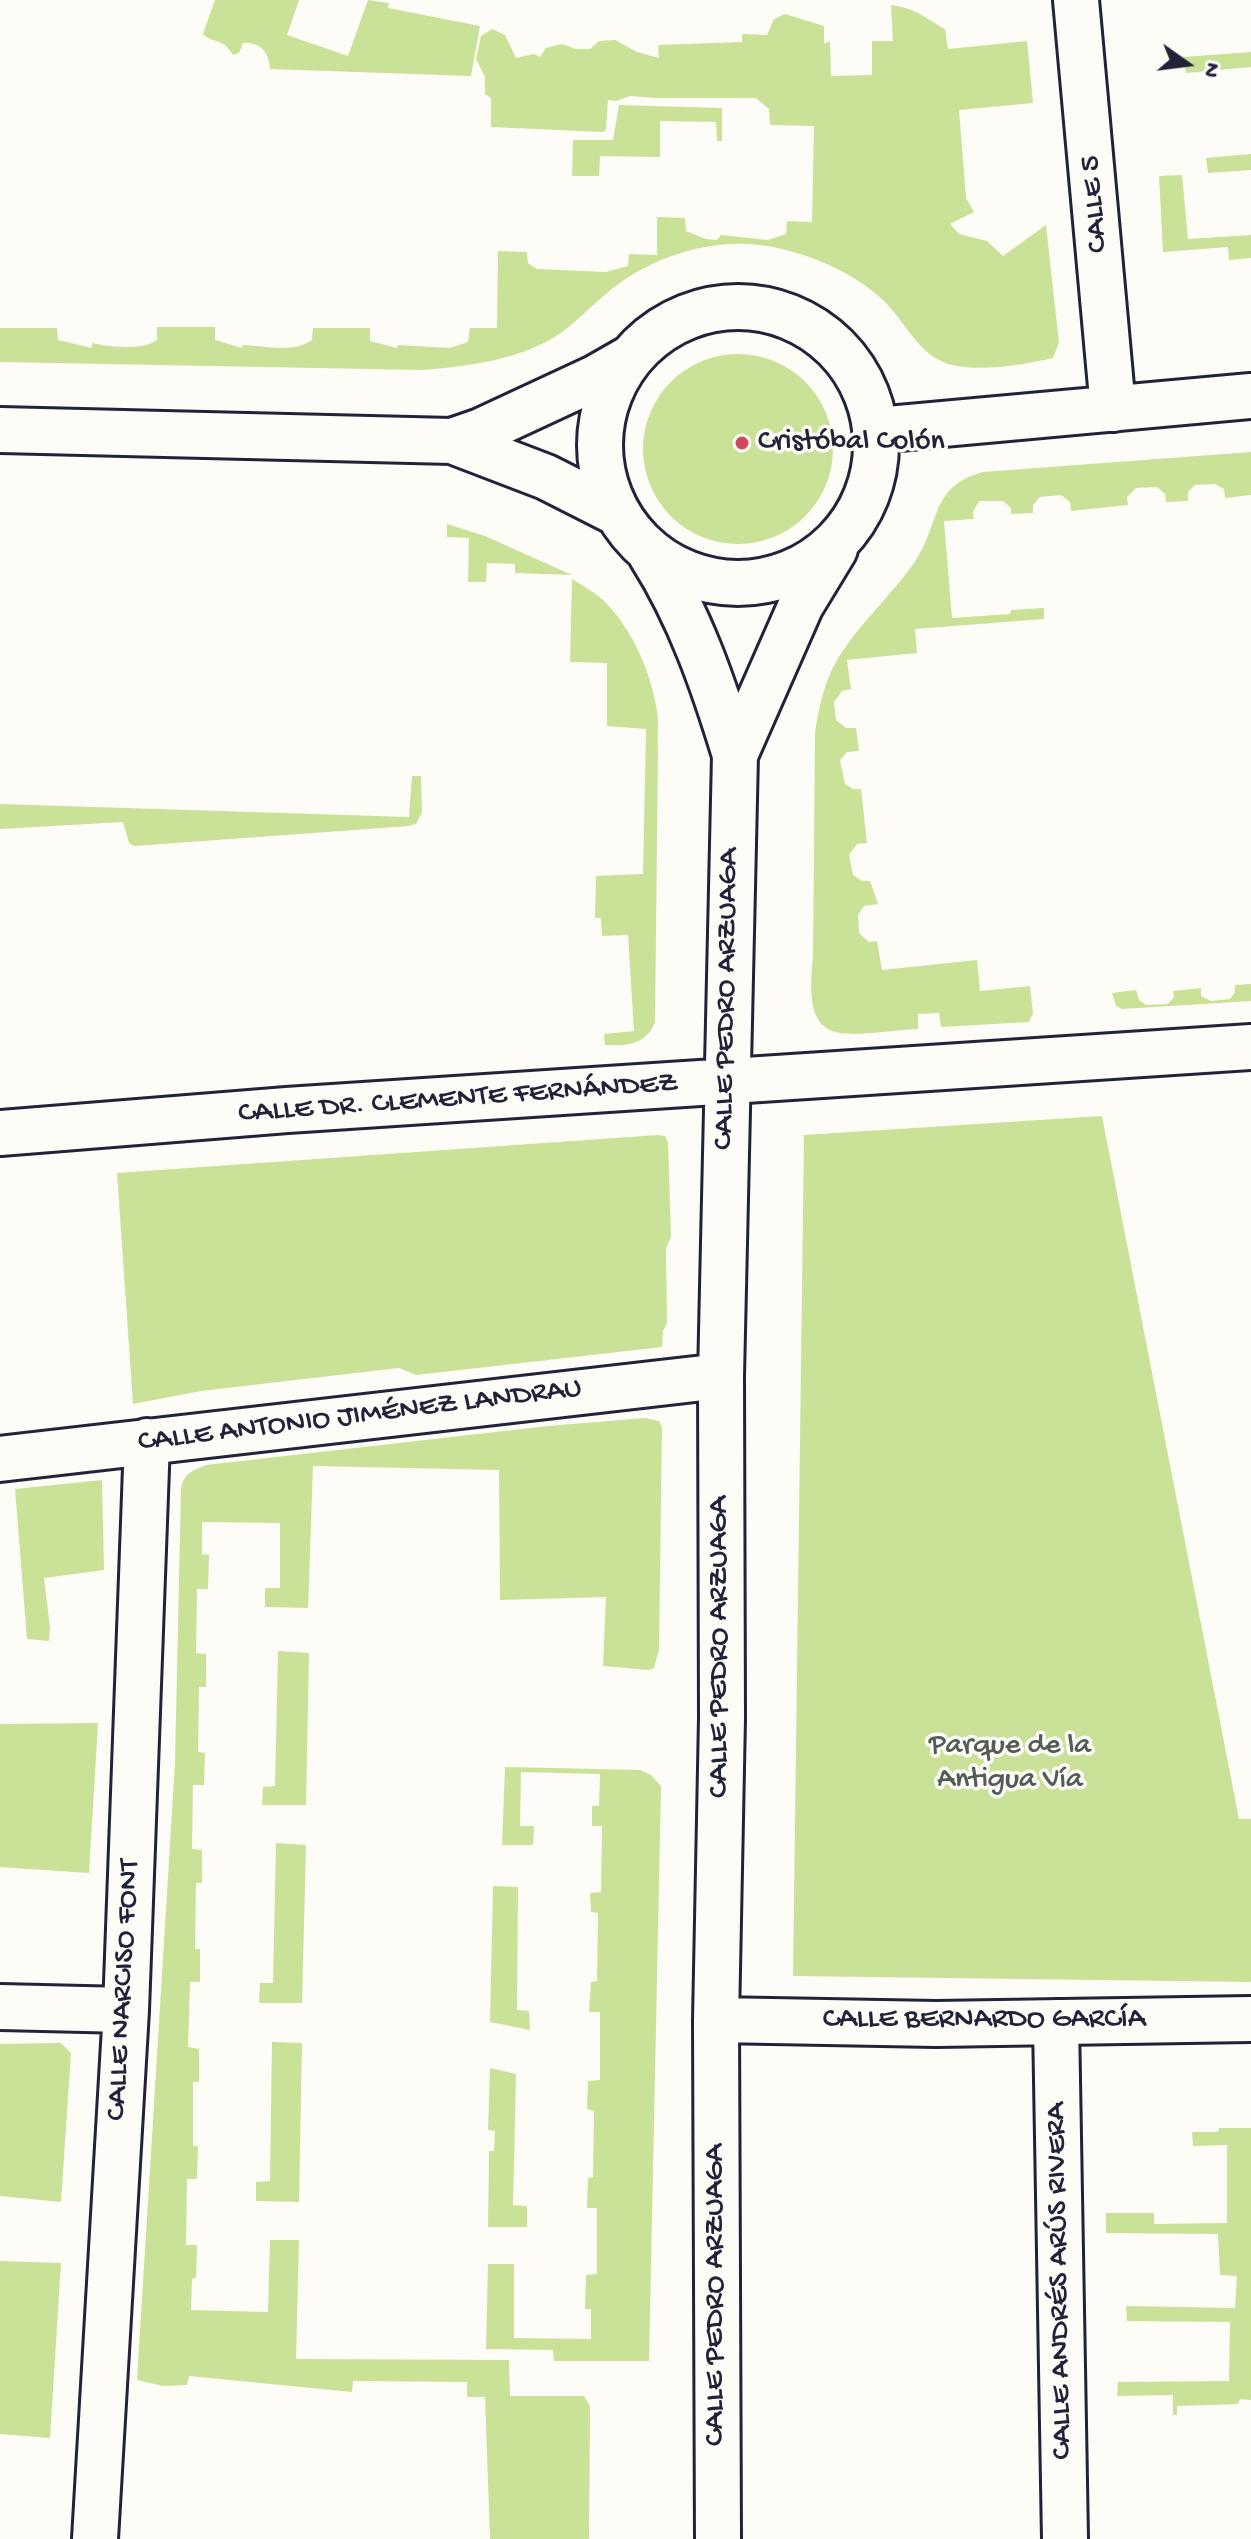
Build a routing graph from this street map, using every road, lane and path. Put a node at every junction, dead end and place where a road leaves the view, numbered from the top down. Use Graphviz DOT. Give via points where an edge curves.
graph roads {
  1 [pos="1076,0"];
  2 [pos="630,358"];
  3 [pos="1251,396"];
  4 [pos="1113,409"];
  5 [pos="0,430"];
  6 [pos="877,430"];
  7 [pos="452,441"];
  8 [pos="617,513"];
  9 [pos="846,532"];
  10 [pos="651,555"];
  11 [pos="735,755"];
  12 [pos="1251,1047"];
  13 [pos="726,1080"];
  14 [pos="0,1133"];
  15 [pos="721,1376"];
  16 [pos="147,1441"];
  17 [pos="0,1459"];
  18 [pos="0,2007"];
  19 [pos="126,2010"];
  20 [pos="1251,2019"];
  21 [pos="716,2020"];
  22 [pos="1056,2022"];
  23 [pos="95,2539"];
  24 [pos="718,2539"];
  25 [pos="1065,2539"];
  1 -- 4 [label="street, CALLE 5"];
  2 -- 6 [label="street" via="671,324 723,307 777,311 826,337 860,379"];
  2 -- 7 [label="street"];
  2 -- 8 [label="street" via="605,406 600,433 602,465"];
  3 -- 4 [label="street"];
  4 -- 6 [label="street"];
  5 -- 7 [label="street"];
  6 -- 9 [label="street" via="871,484"];
  7 -- 8 [label="street" via="546,477"];
  8 -- 10 [label="street"];
  9 -- 10 [label="street" via="805,568 754,584 699,579"];
  9 -- 11 [label="street, CALLE PEDRO ARZUAGA" via="801,605"];
  10 -- 11 [label="street, CALLE PEDRO ARZUAGA" via="670,584 715,688"];
  11 -- 13 [label="street, CALLE PEDRO ARZUAGA"];
  12 -- 13 [label="street, CALLE DR. CLEMENTE FERNÁNDEZ"];
  13 -- 14 [label="street, CALLE DR. CLEMENTE FERNÁNDEZ"];
  13 -- 15 [label="street, CALLE PEDRO ARZUAGA"];
  15 -- 16 [label="street, CALLE ANTONIO JIMÉNEZ LANDRAU"];
  15 -- 21 [label="street, CALLE PEDRO ARZUAGA"];
  16 -- 17 [label="street, CALLE ANTONIO JIMÉNEZ LANDRAU"];
  16 -- 19 [label="street, CALLE NARCISO FONT"];
  18 -- 19 [label="street"];
  19 -- 23 [label="street, CALLE NARCISO FONT"];
  20 -- 22 [label="street, CALLE BERNARDO GARCÍA"];
  21 -- 22 [label="street, CALLE BERNARDO GARCÍA"];
  21 -- 24 [label="street, CALLE PEDRO ARZUAGA"];
  22 -- 25 [label="street, CALLE ANDRÉS ARÚS RIVERA"];
}
